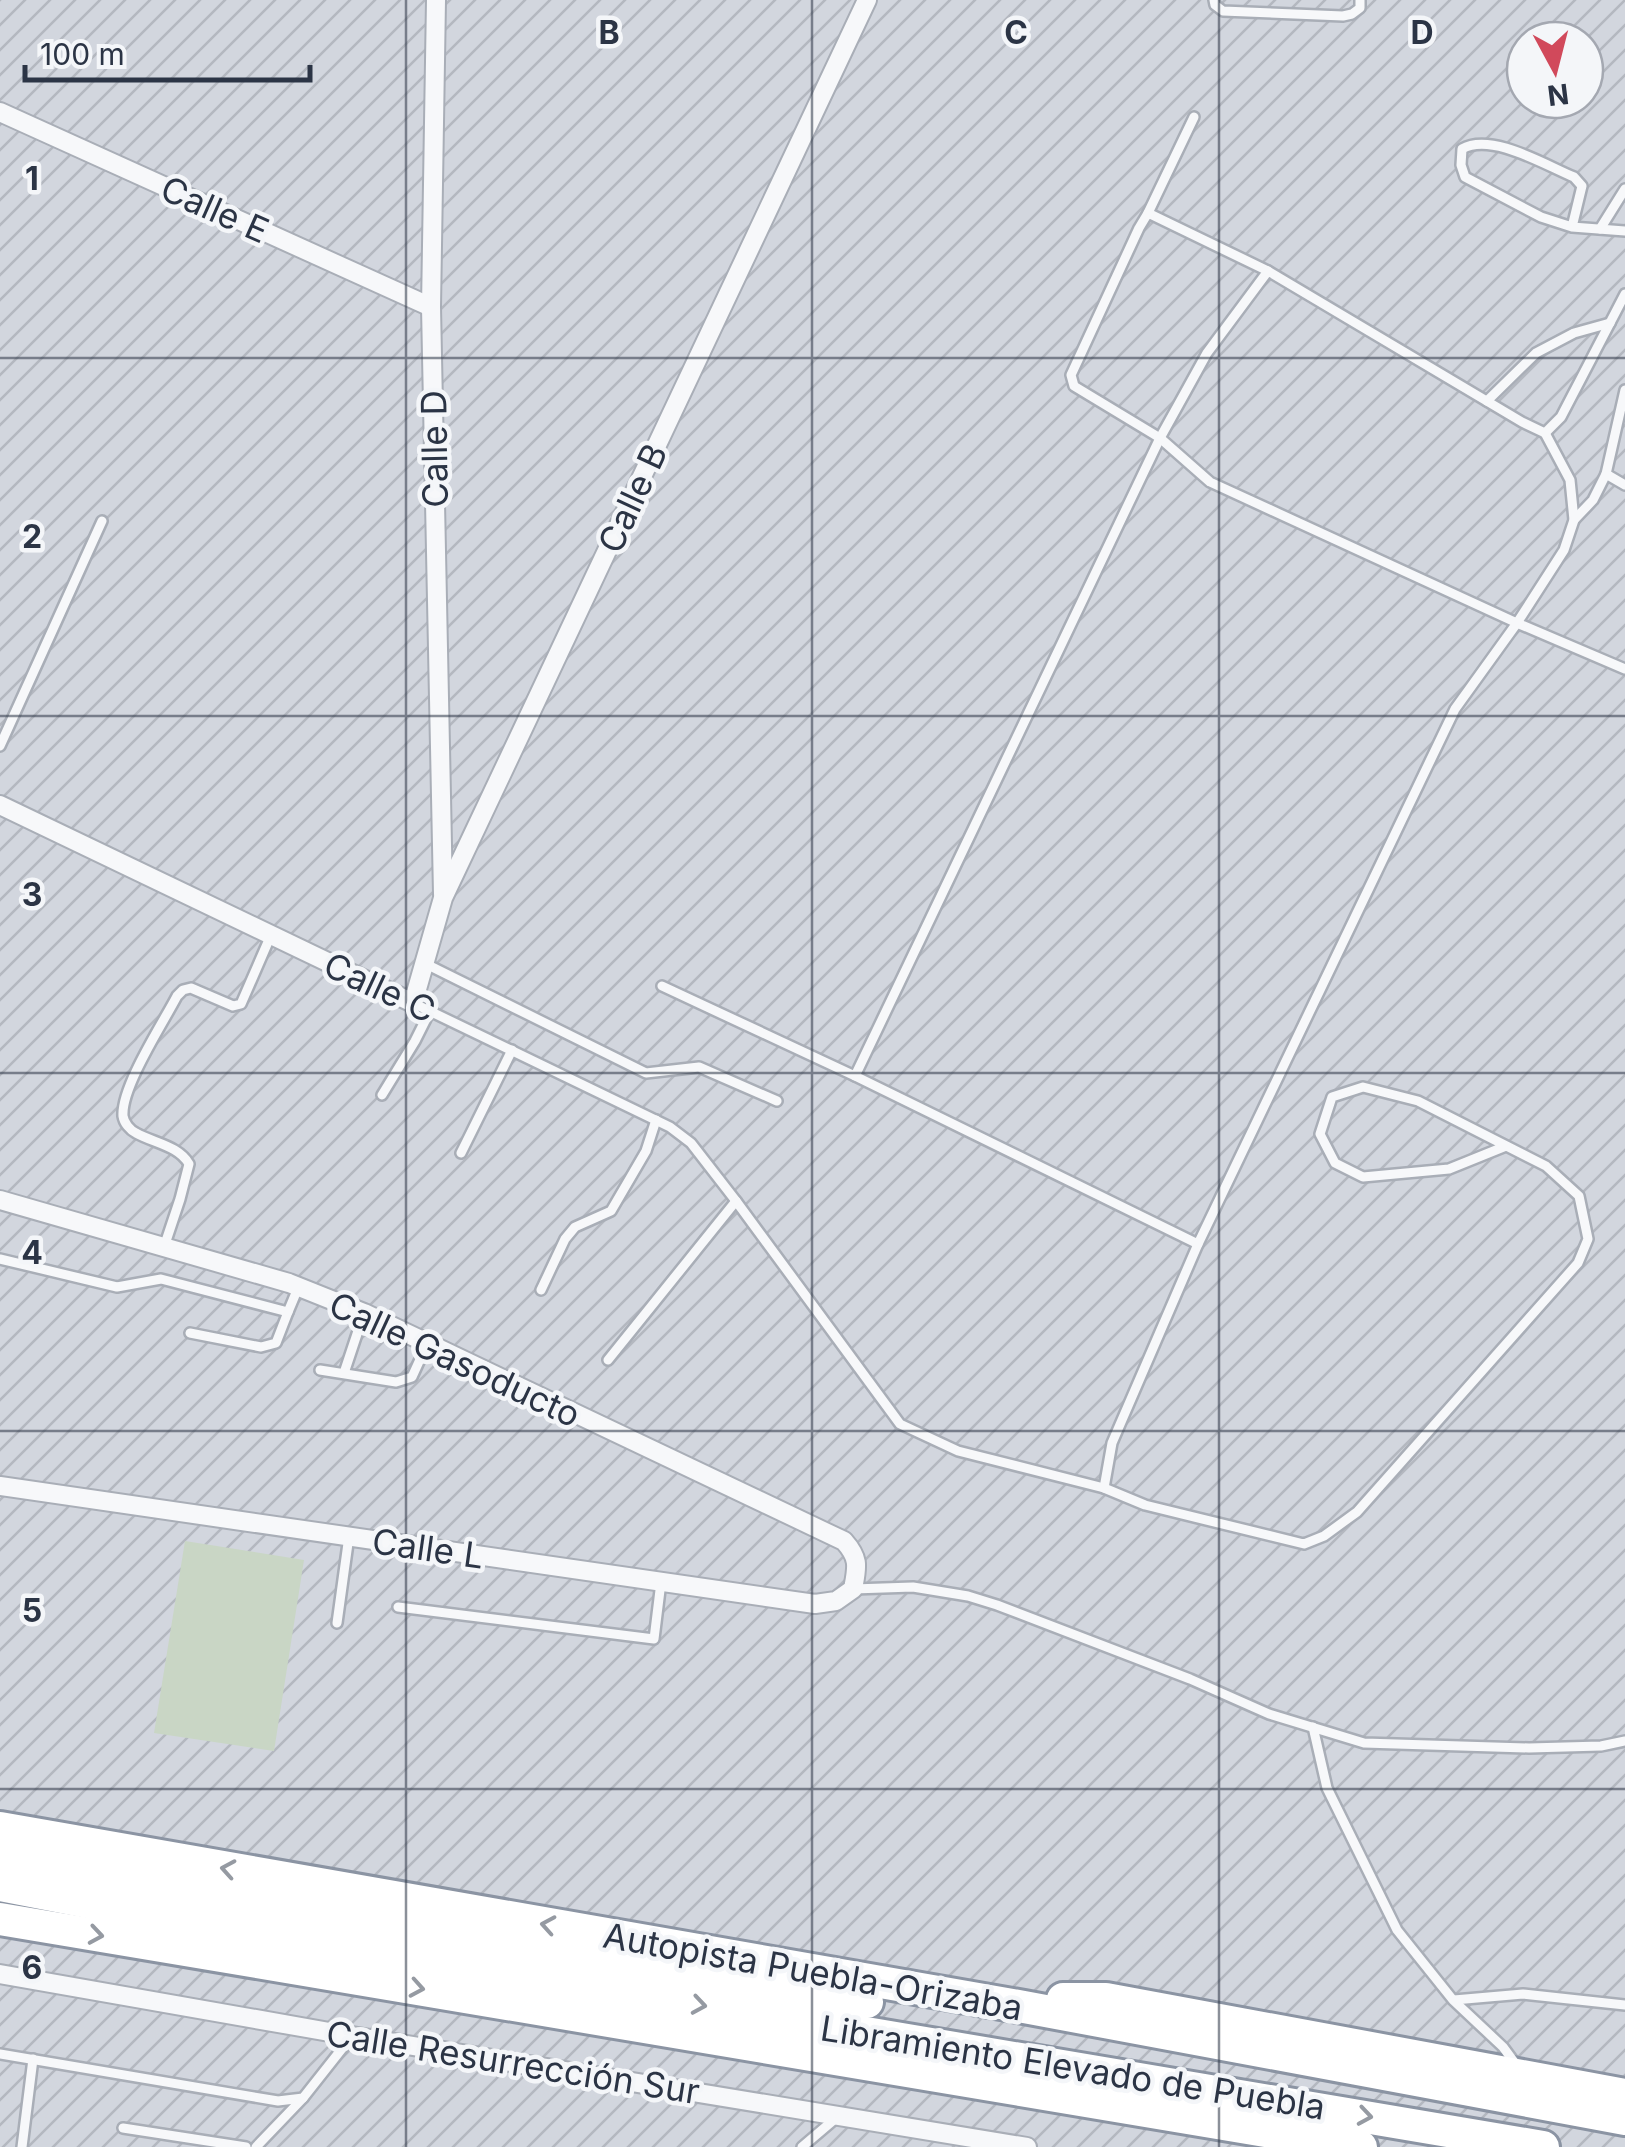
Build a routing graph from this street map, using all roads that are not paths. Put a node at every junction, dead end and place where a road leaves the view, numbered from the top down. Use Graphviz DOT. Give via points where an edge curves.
graph roads {
  1 [pos="436,0"];
  2 [pos="867,0"];
  3 [pos="1214,0"];
  4 [pos="1360,0"];
  5 [pos="0,112"];
  6 [pos="1194,117"];
  7 [pos="1625,189"];
  8 [pos="1148,213"];
  9 [pos="1572,227"];
  10 [pos="1600,229"];
  11 [pos="1625,231"];
  12 [pos="1268,271"];
  13 [pos="1625,294"];
  14 [pos="431,307"];
  15 [pos="1610,322"];
  16 [pos="1625,390"];
  17 [pos="1487,401"];
  18 [pos="1545,433"];
  19 [pos="1160,438"];
  20 [pos="1606,474"];
  21 [pos="1625,485"];
  22 [pos="1574,520"];
  23 [pos="102,521"];
  24 [pos="1517,623"];
  25 [pos="1625,669"];
  26 [pos="0,746"];
  27 [pos="0,805"];
  28 [pos="443,898"];
  29 [pos="272,935"];
  30 [pos="424,963"];
  31 [pos="662,986"];
  32 [pos="421,1007"];
  33 [pos="512,1050"];
  34 [pos="855,1076"];
  35 [pos="382,1095"];
  36 [pos="776,1100"];
  37 [pos="656,1120"];
  38 [pos="1506,1146"];
  39 [pos="461,1153"];
  40 [pos="0,1200"];
  41 [pos="736,1200"];
  42 [pos="1198,1244"];
  43 [pos="164,1247"];
  44 [pos="0,1259"];
  45 [pos="298,1288"];
  46 [pos="541,1290"];
  47 [pos="288,1312"];
  48 [pos="364,1313"];
  49 [pos="190,1333"];
  50 [pos="428,1344"];
  51 [pos="608,1360"];
  52 [pos="320,1370"];
  53 [pos="344,1374"];
  54 [pos="0,1486"];
  55 [pos="1104,1488"];
  56 [pos="349,1536"];
  57 [pos="661,1582"];
  58 [pos="853,1590"];
  59 [pos="398,1607"];
  60 [pos="337,1623"];
  61 [pos="1313,1727"];
  62 [pos="1625,1741"];
  63 [pos="0,1828"];
  64 [pos="0,1858"];
  65 [pos="0,1885"];
  66 [pos="0,1920"];
  67 [pos="0,1974"];
  68 [pos="607,1976"];
  69 [pos="1453,2000"];
  70 [pos="1625,2005"];
  71 [pos="1024,2007"];
  72 [pos="352,2036"];
  73 [pos="0,2054"];
  74 [pos="33,2059"];
  75 [pos="1524,2076"];
  76 [pos="1625,2095"];
  77 [pos="303,2098"];
  78 [pos="838,2116"];
  79 [pos="1625,2118"];
  80 [pos="123,2128"];
  81 [pos="1625,2132"];
  82 [pos="954,2141"];
  83 [pos="22,2147"];
  84 [pos="246,2147"];
  85 [pos="256,2147"];
  86 [pos="802,2147"];
  87 [pos="1027,2147"];
  88 [pos="1361,2147"];
  89 [pos="1543,2147"];
  1 -- 14 [label="street, Calle D"];
  2 -- 28 [label="street, Calle B"];
  3 -- 4 [label="lane" via="1223,11 1342,16 1360,8"];
  5 -- 14 [label="street, Calle E"];
  6 -- 8 [label="lane"];
  7 -- 10 [label="lane"];
  8 -- 12 [label="lane"];
  8 -- 19 [label="lane" via="1070,375 1074,386"];
  9 -- 9 [label="lane" via="1465,177 1462,148 1495,144 1574,177 1582,186"];
  9 -- 10 [label="lane"];
  10 -- 11 [label="lane"];
  12 -- 17 [label="lane"];
  12 -- 19 [label="lane" via="1207,353"];
  13 -- 15 [label="lane"];
  14 -- 28 [label="street, Calle D"];
  15 -- 17 [label="lane" via="1536,353"];
  15 -- 18 [label="lane" via="1561,417"];
  16 -- 20 [label="lane"];
  17 -- 18 [label="lane"];
  18 -- 22 [label="lane" via="1570,480"];
  19 -- 24 [label="lane" via="1210,482"];
  19 -- 34 [label="lane"];
  20 -- 21 [label="lane"];
  20 -- 22 [label="lane"];
  22 -- 24 [label="lane" via="1564,550"];
  23 -- 26 [label="lane"];
  24 -- 25 [label="lane"];
  24 -- 42 [label="lane" via="1455,708"];
  27 -- 29 [label="street, Calle C"];
  28 -- 30 [label="street, Calle B"];
  29 -- 32 [label="street, Calle C"];
  29 -- 43 [label="lane" via="241,1004 183,990 129,1086 127,1126 184,1154 189,1164"];
  30 -- 32 [label="street, Calle B"];
  30 -- 36 [label="lane" via="646,1073 699,1066"];
  31 -- 34 [label="lane"];
  32 -- 33 [label="lane, Calle C"];
  32 -- 35 [label="lane" via="415,1040"];
  33 -- 37 [label="lane, Calle C"];
  33 -- 39 [label="lane"];
  34 -- 42 [label="lane"];
  37 -- 41 [label="lane, Calle C" via="691,1143"];
  37 -- 46 [label="lane" via="611,1210 575,1227"];
  38 -- 38 [label="lane, Calle C" via="1418,1101 1363,1087 1332,1098 1320,1134 1335,1164 1363,1177 1449,1169"];
  38 -- 55 [label="lane, Calle C" via="1546,1166 1578,1196 1588,1239 1578,1263 1357,1512 1304,1544"];
  40 -- 43 [label="street, Calle Gasoducto"];
  41 -- 51 [label="lane"];
  41 -- 55 [label="lane, Calle C" via="900,1424 958,1451"];
  42 -- 55 [label="lane" via="1112,1443"];
  43 -- 45 [label="street, Calle Gasoducto"];
  44 -- 47 [label="lane" via="117,1287 161,1280"];
  45 -- 47 [label="lane"];
  45 -- 48 [label="street, Calle Gasoducto"];
  47 -- 49 [label="lane" via="276,1342 261,1348"];
  48 -- 50 [label="street, Calle Gasoducto"];
  48 -- 53 [label="lane"];
  50 -- 53 [label="lane" via="412,1377 396,1382"];
  50 -- 58 [label="street, Calle Gasoducto" via="844,1541 855,1553"];
  52 -- 53 [label="lane"];
  54 -- 56 [label="street, Calle L"];
  56 -- 57 [label="street, Calle L"];
  56 -- 60 [label="lane"];
  57 -- 58 [label="street, Calle L" via="815,1604"];
  57 -- 59 [label="lane" via="654,1639"];
  58 -- 61 [label="lane" via="914,1587 982,1600"];
  61 -- 62 [label="lane" via="1364,1743 1530,1748"];
  61 -- 69 [label="lane" via="1326,1788 1397,1930"];
  71 -- 63 [label="highway, Autopista Puebla-Orizaba, one-way"];
  64 -- 68 [label="highway"];
  65 -- 68 [label="highway"];
  66 -- 88 [label="highway, one-way"];
  67 -- 72 [label="street, Calle Resurrección Sur"];
  68 -- 81 [label="highway, Libramiento Elevado de Puebla" via="996,2023"];
  68 -- 89 [label="highway, Libramiento Elevado de Puebla, one-way"];
  69 -- 70 [label="lane" via="1523,1994"];
  69 -- 75 [label="lane"];
  71 -- 75 [label="highway" via="1064,1998 1106,1999"];
  71 -- 79 [label="highway, Autopista Puebla-Orizaba"];
  72 -- 77 [label="lane"];
  72 -- 78 [label="street, Calle Resurrección Sur"];
  73 -- 74 [label="lane"];
  74 -- 77 [label="lane" via="278,2101"];
  74 -- 83 [label="lane"];
  75 -- 76 [label="highway"];
  77 -- 85 [label="lane"];
  78 -- 82 [label="street, Calle Resurrección Sur"];
  78 -- 86 [label="lane"];
  80 -- 84 [label="lane"];
  82 -- 87 [label="street, Calle Resurrección Sur"];
}
